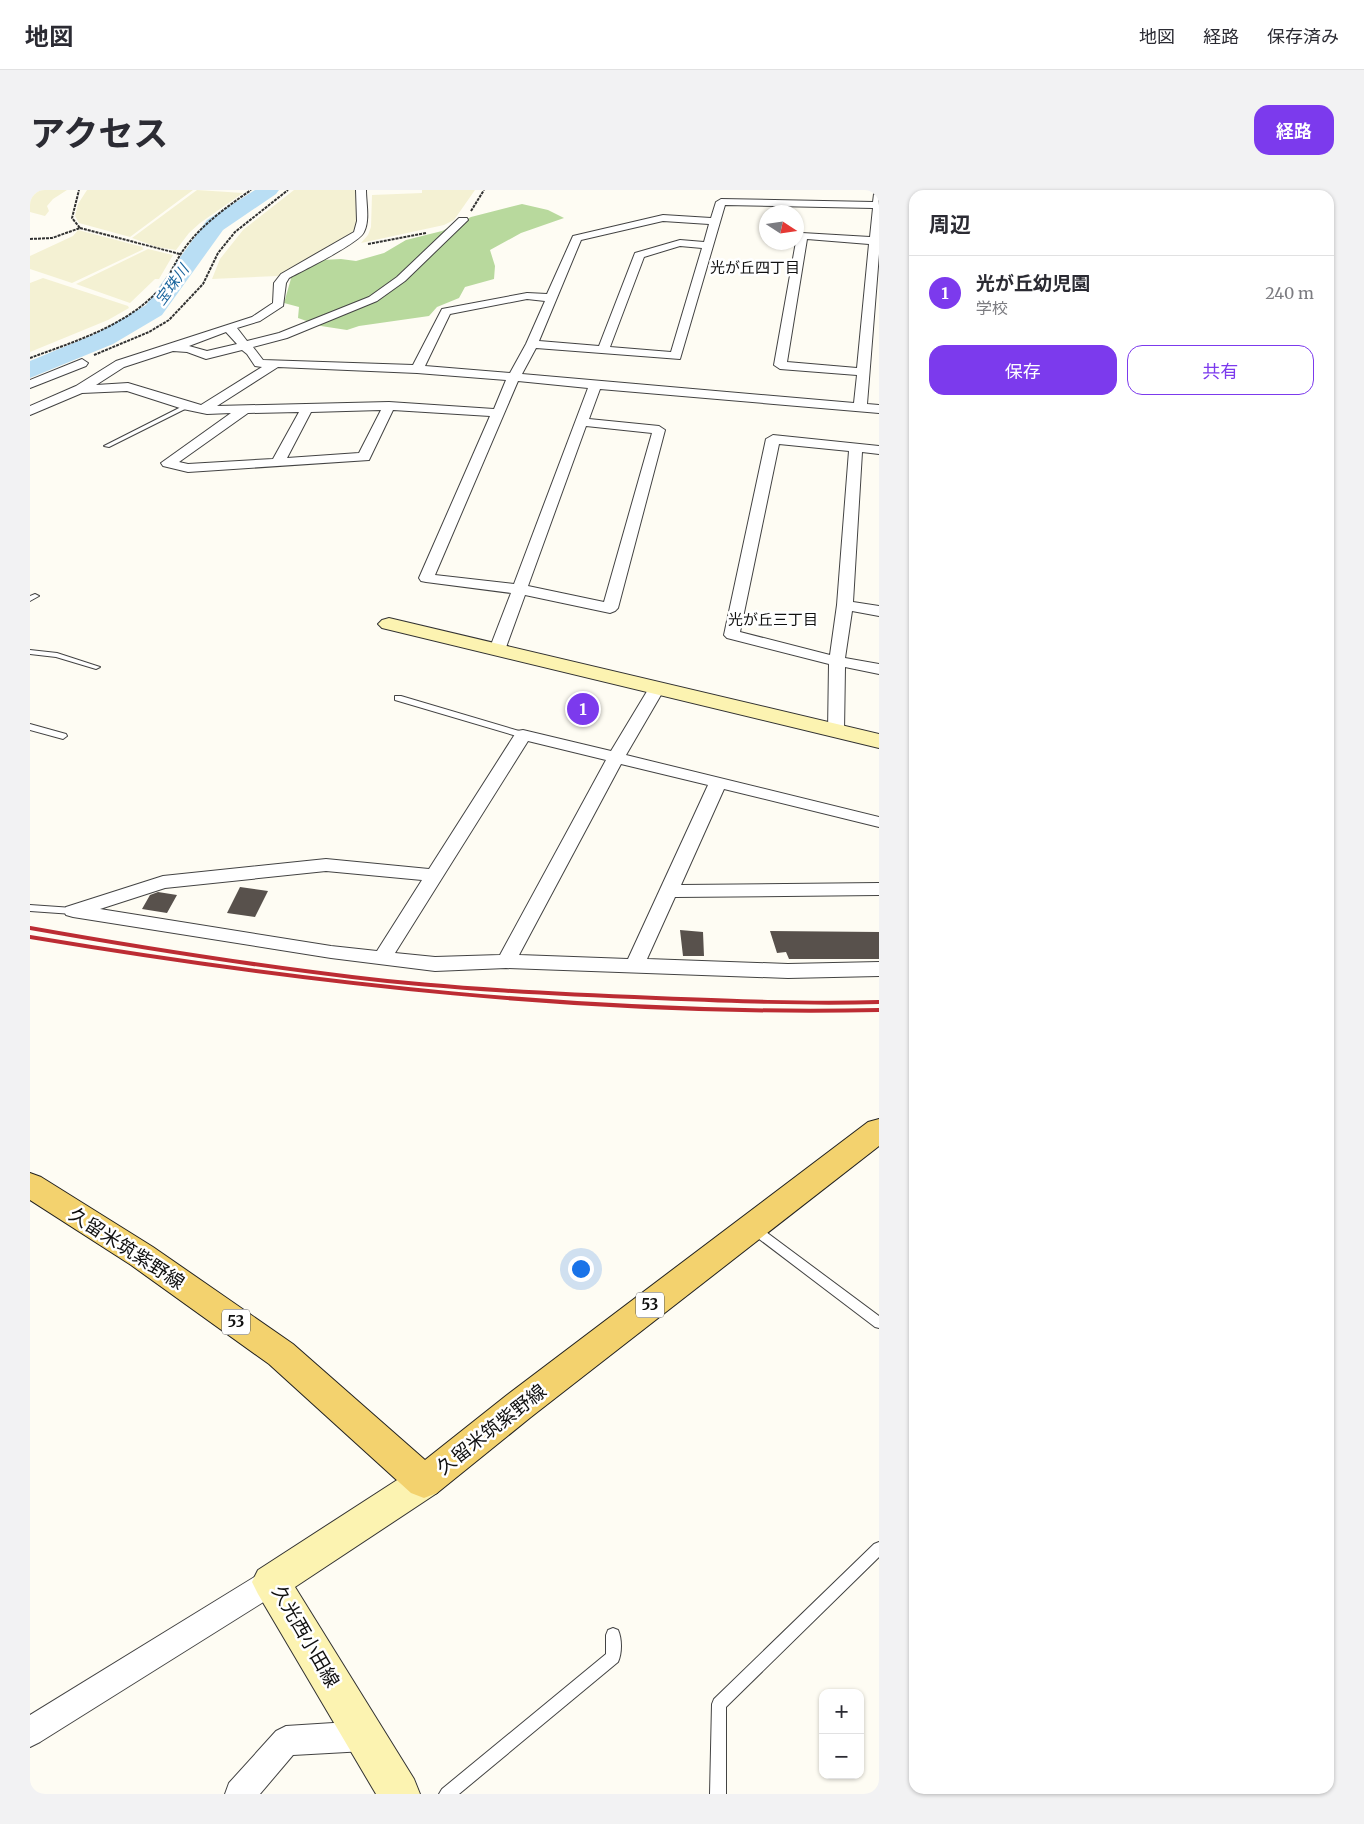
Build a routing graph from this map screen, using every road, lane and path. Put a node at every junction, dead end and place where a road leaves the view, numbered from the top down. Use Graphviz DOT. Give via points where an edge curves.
graph roads {
  1 [pos="79,190"];
  2 [pos="251,190"];
  3 [pos="288,190"];
  4 [pos="361,190"];
  5 [pos="484,190"];
  6 [pos="878,199"];
  7 [pos="463,220"];
  8 [pos="716,221"];
  9 [pos="80,228"];
  10 [pos="30,239"];
  11 [pos="876,240"];
  12 [pos="709,246"];
  13 [pos="338,247"];
  14 [pos="180,254"];
  15 [pos="551,298"];
  16 [pos="874,305"];
  17 [pos="228,327"];
  18 [pos="532,344"];
  19 [pos="244,346"];
  20 [pos="170,348"];
  21 [pos="603,350"];
  22 [pos="30,358"];
  23 [pos="82,363"];
  24 [pos="275,364"];
  25 [pos="417,369"];
  26 [pos="863,372"];
  27 [pos="514,377"];
  28 [pos="30,384"];
  29 [pos="595,385"];
  30 [pos="80,389"];
  31 [pos="187,406"];
  32 [pos="389,406"];
  33 [pos="307,408"];
  34 [pos="860,408"];
  35 [pos="203,409"];
  36 [pos="879,409"];
  37 [pos="244,410"];
  38 [pos="30,411"];
  39 [pos="498,414"];
  40 [pos="582,422"];
  41 [pos="107,446"];
  42 [pos="856,448"];
  43 [pos="879,450"];
  44 [pos="278,462"];
  45 [pos="519,589"];
  46 [pos="845,605"];
  47 [pos="879,611"];
  48 [pos="389,624"];
  49 [pos="497,650"];
  50 [pos="30,652"];
  51 [pos="837,661"];
  52 [pos="96,667"];
  53 [pos="879,670"];
  54 [pos="657,688"];
  55 [pos="398,698"];
  56 [pos="30,727"];
  57 [pos="836,731"];
  58 [pos="522,735"];
  59 [pos="63,736"];
  60 [pos="879,741"];
  61 [pos="616,758"];
  62 [pos="718,783"];
  63 [pos="879,822"];
  64 [pos="433,875"];
  65 [pos="879,889"];
  66 [pos="669,891"];
  67 [pos="30,908"];
  68 [pos="73,912"];
  69 [pos="383,957"];
  70 [pos="506,961"];
  71 [pos="635,965"];
  72 [pos="879,969"];
  73 [pos="879,1130"];
  74 [pos="30,1186"];
  75 [pos="751,1227"];
  76 [pos="879,1323"];
  77 [pos="424,1482"];
  78 [pos="879,1548"];
  79 [pos="271,1582"];
  80 [pos="613,1634"];
  81 [pos="30,1732"];
  82 [pos="365,1736"];
  83 [pos="240,1794"];
  84 [pos="399,1794"];
  85 [pos="447,1794"];
  86 [pos="718,1794"];
  1 -- 9 [label="path" via="72,218"];
  2 -- 14 [label="path" via="203,225"];
  3 -- 23 [label="path" via="235,232 218,253 203,284 168,320"];
  4 -- 13 [label="street" via="359,233"];
  5 -- 7 [label="path"];
  6 -- 8 [label="street" via="721,202"];
  6 -- 11 [label="street"];
  7 -- 13 [label="path" via="390,242"];
  7 -- 19 [label="street" via="401,279 373,299 283,336"];
  8 -- 12 [label="street"];
  8 -- 15 [label="street" via="663,218 577,238"];
  9 -- 10 [label="path" via="52,238"];
  9 -- 14 [label="path"];
  11 -- 16 [label="street"];
  11 -- 26 [label="street" via="802,236 780,364"];
  12 -- 21 [label="street" via="680,243 638,254"];
  12 -- 21 [label="street" via="676,356"];
  13 -- 17 [label="street" via="285,276 280,283 279,304 273,309 256,320"];
  14 -- 22 [label="path" via="166,280 141,306 117,321"];
  15 -- 18 [label="street"];
  15 -- 25 [label="street" via="527,296 446,311"];
  16 -- 26 [label="street"];
  17 -- 19 [label="street"];
  17 -- 20 [label="street"];
  18 -- 21 [label="street"];
  18 -- 27 [label="street"];
  19 -- 20 [label="street" via="206,355 188,348"];
  19 -- 24 [label="street" via="258,363"];
  20 -- 30 [label="street" via="120,364"];
  23 -- 28 [label="street"];
  24 -- 25 [label="street"];
  24 -- 35 [label="street"];
  25 -- 27 [label="street"];
  26 -- 34 [label="street"];
  27 -- 29 [label="street"];
  27 -- 39 [label="street"];
  29 -- 34 [label="street"];
  29 -- 40 [label="street"];
  30 -- 31 [label="street" via="128,387"];
  30 -- 38 [label="street"];
  31 -- 35 [label="street"];
  31 -- 41 [label="lane"];
  32 -- 33 [label="street"];
  32 -- 39 [label="street"];
  32 -- 44 [label="street" via="364,457"];
  33 -- 37 [label="street"];
  33 -- 44 [label="street"];
  34 -- 36 [label="street"];
  35 -- 37 [label="street"];
  37 -- 44 [label="street" via="168,463 188,468"];
  39 -- 45 [label="street" via="426,578"];
  40 -- 45 [label="street"];
  40 -- 45 [label="street" via="659,430 610,608"];
  42 -- 43 [label="street"];
  42 -- 46 [label="street"];
  42 -- 51 [label="street" via="773,439 732,635"];
  45 -- 49 [label="street"];
  46 -- 47 [label="street"];
  46 -- 51 [label="street"];
  48 -- 49 [label="street"];
  49 -- 54 [label="street"];
  50 -- 52 [label="lane" via="57,655"];
  51 -- 53 [label="street"];
  51 -- 57 [label="street"];
  54 -- 57 [label="street"];
  54 -- 61 [label="street"];
  55 -- 58 [label="lane"];
  56 -- 59 [label="lane"];
  57 -- 60 [label="street"];
  58 -- 61 [label="street"];
  58 -- 64 [label="street"];
  61 -- 62 [label="street"];
  61 -- 70 [label="street"];
  62 -- 63 [label="street"];
  62 -- 66 [label="street"];
  64 -- 68 [label="street" via="326,866 191,879 163,882"];
  64 -- 69 [label="street"];
  65 -- 66 [label="street"];
  66 -- 71 [label="street"];
  67 -- 68 [label="lane"];
  68 -- 69 [label="street"];
  69 -- 70 [label="street" via="435,964"];
  70 -- 71 [label="street"];
  71 -- 72 [label="street" via="788,972"];
  73 -- 75 [label="main road, 久留米筑紫野線 / 53"];
  74 -- 77 [label="main road, 久留米筑紫野線 / 53" via="142,1256 282,1354"];
  75 -- 76 [label="lane"];
  75 -- 77 [label="main road, 久留米筑紫野線 / 53"];
  77 -- 79 [label="street, 久光西小田線"];
  78 -- 86 [label="lane" via="719,1704"];
  79 -- 81 [label="street"];
  79 -- 82 [label="street, 久光西小田線"];
  80 -- 85 [label="lane" via="613,1657"];
  82 -- 83 [label="street" via="286,1742"];
  82 -- 84 [label="street, 久光西小田線"];
}
